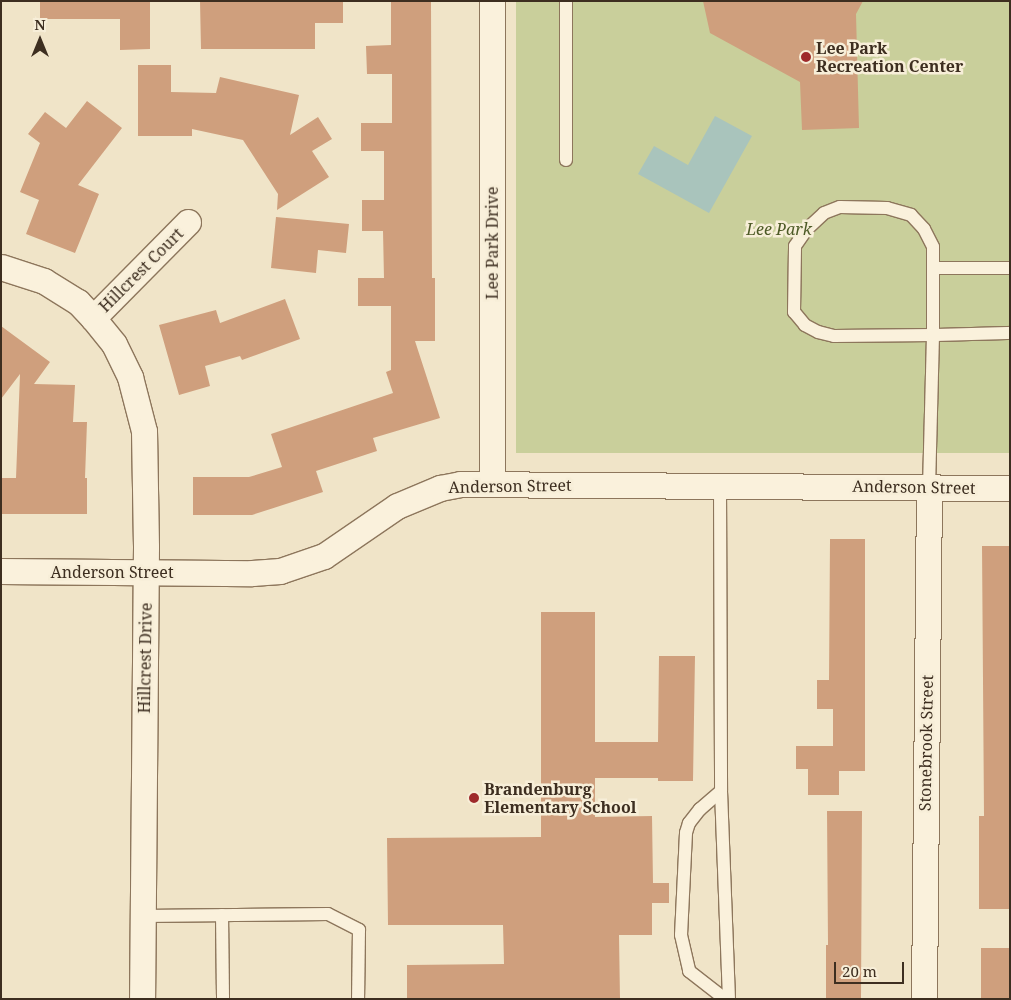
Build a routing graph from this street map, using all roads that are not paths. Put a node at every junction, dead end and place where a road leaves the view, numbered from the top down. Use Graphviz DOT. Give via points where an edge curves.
graph roads {
  1 [pos="492,1"];
  2 [pos="566,1"];
  3 [pos="566,160"];
  4 [pos="188,222"];
  5 [pos="1,267"];
  6 [pos="932,268"];
  7 [pos="1010,268"];
  8 [pos="93,318"];
  9 [pos="1010,333"];
  10 [pos="932,335"];
  11 [pos="492,484"];
  12 [pos="720,486"];
  13 [pos="929,488"];
  14 [pos="1010,488"];
  15 [pos="1,571"];
  16 [pos="146,572"];
  17 [pos="721,791"];
  18 [pos="222,915"];
  19 [pos="143,916"];
  20 [pos="142,999"];
  21 [pos="223,999"];
  22 [pos="358,999"];
  23 [pos="727,999"];
  24 [pos="924,999"];
  1 -- 11 [label="street, Lee Park Drive"];
  2 -- 3 [label="lane"];
  4 -- 8 [label="street, Hillcrest Court"];
  5 -- 8 [label="street, Hillcrest Drive" via="44,280 78,302"];
  6 -- 7 [label="lane"];
  6 -- 10 [label="lane"];
  6 -- 10 [label="lane" via="932,247 924,229 911,215 887,208 840,207 824,213 807,228 795,246 794,312 805,325 834,336"];
  8 -- 16 [label="street, Hillcrest Drive" via="114,344 130,377 144,431"];
  9 -- 10 [label="lane"];
  10 -- 13 [label="lane"];
  11 -- 12 [label="street, Anderson Street"];
  11 -- 16 [label="street, Anderson Street" via="460,484 417,497 397,506 324,556 280,570 252,573"];
  12 -- 13 [label="street, Anderson Street"];
  12 -- 17 [label="lane"];
  13 -- 14 [label="street, Anderson Street"];
  13 -- 24 [label="street, Stonebrook Street"];
  15 -- 16 [label="street, Anderson Street"];
  16 -- 19 [label="street, Hillcrest Drive"];
  17 -- 23 [label="lane"];
  17 -- 23 [label="lane" via="695,816 686,834 682,935 689,972"];
  18 -- 19 [label="lane"];
  18 -- 21 [label="lane"];
  18 -- 22 [label="lane" via="328,914 359,930"];
  19 -- 20 [label="street, Hillcrest Drive"];
}
